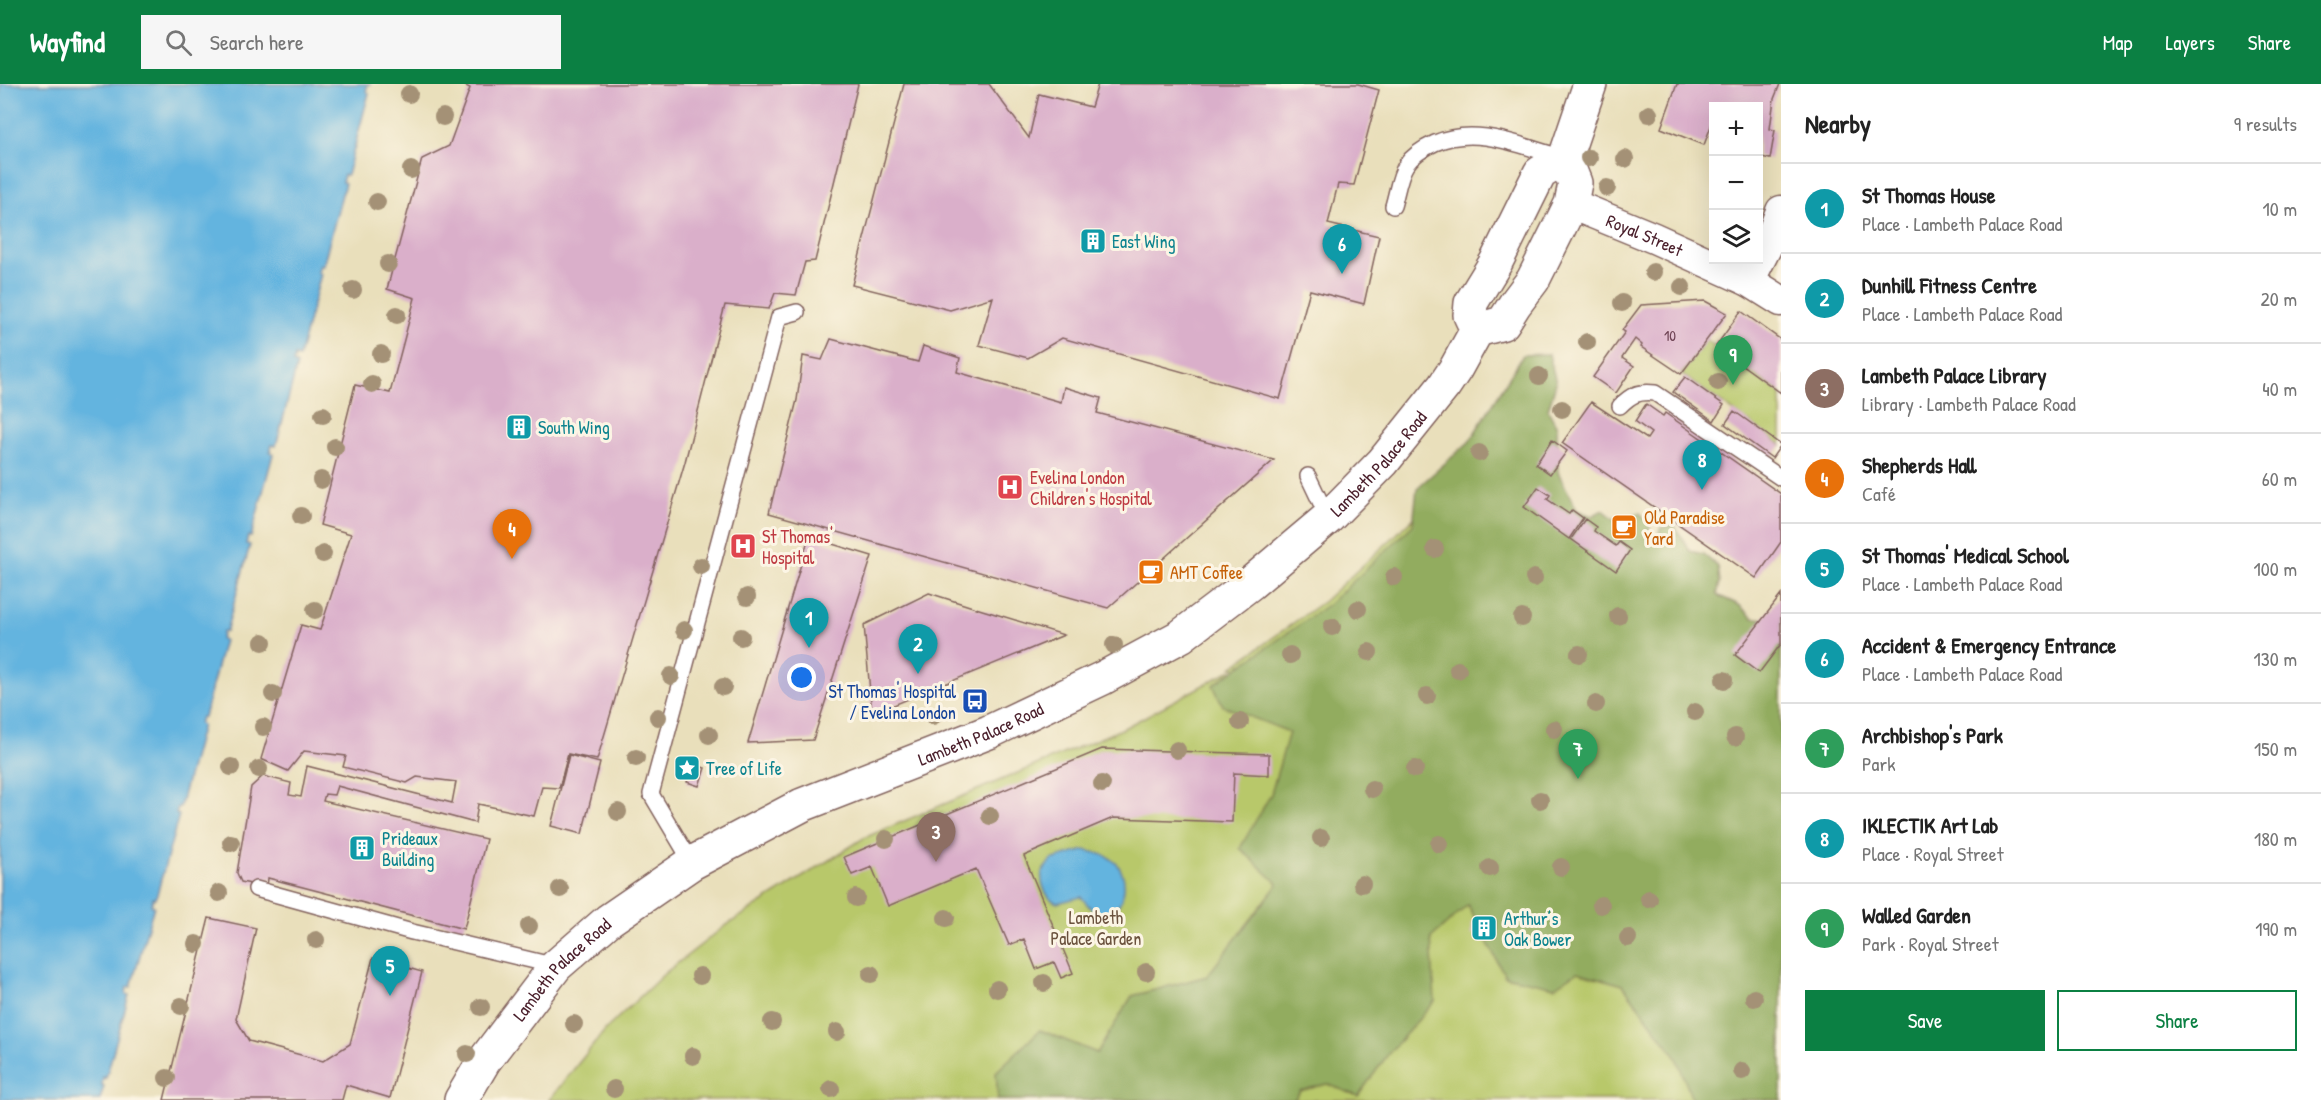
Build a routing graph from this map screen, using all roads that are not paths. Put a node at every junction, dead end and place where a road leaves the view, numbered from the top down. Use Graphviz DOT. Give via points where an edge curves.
graph roads {
  1 [pos="1590,84"];
  2 [pos="1565,158"];
  3 [pos="1571,204"];
  4 [pos="1393,206"];
  5 [pos="1781,211"];
  6 [pos="1749,281"];
  7 [pos="1781,301"];
  8 [pos="797,312"];
  9 [pos="1477,330"];
  10 [pos="1620,406"];
  11 [pos="1308,476"];
  12 [pos="1781,478"];
  13 [pos="1328,518"];
  14 [pos="692,863"];
  15 [pos="256,889"];
  16 [pos="556,966"];
  17 [pos="461,1100"];
  1 -- 2 [label="main road"];
  2 -- 3 [label="main road" via="1575,183"];
  2 -- 4 [label="lane" via="1492,137 1446,138 1421,149 1406,166"];
  2 -- 9 [label="main road" via="1540,173 1471,303 1470,315"];
  3 -- 6 [label="street, Royal Street"];
  3 -- 9 [label="main road" via="1533,280 1503,323"];
  5 -- 6 [label="street"];
  6 -- 7 [label="street, Royal Street"];
  8 -- 14 [label="lane" via="779,317 651,794"];
  9 -- 13 [label="main road, Lambeth Palace Road" via="1430,403 1383,462"];
  10 -- 12 [label="lane" via="1630,396 1655,393"];
  11 -- 13 [label="lane"];
  13 -- 14 [label="main road, Lambeth Palace Road" via="1180,636 1103,678 989,732 802,805"];
  14 -- 16 [label="main road, Lambeth Palace Road" via="609,920"];
  15 -- 16 [label="lane"];
  16 -- 17 [label="main road, Lambeth Palace Road" via="484,1061"];
}
